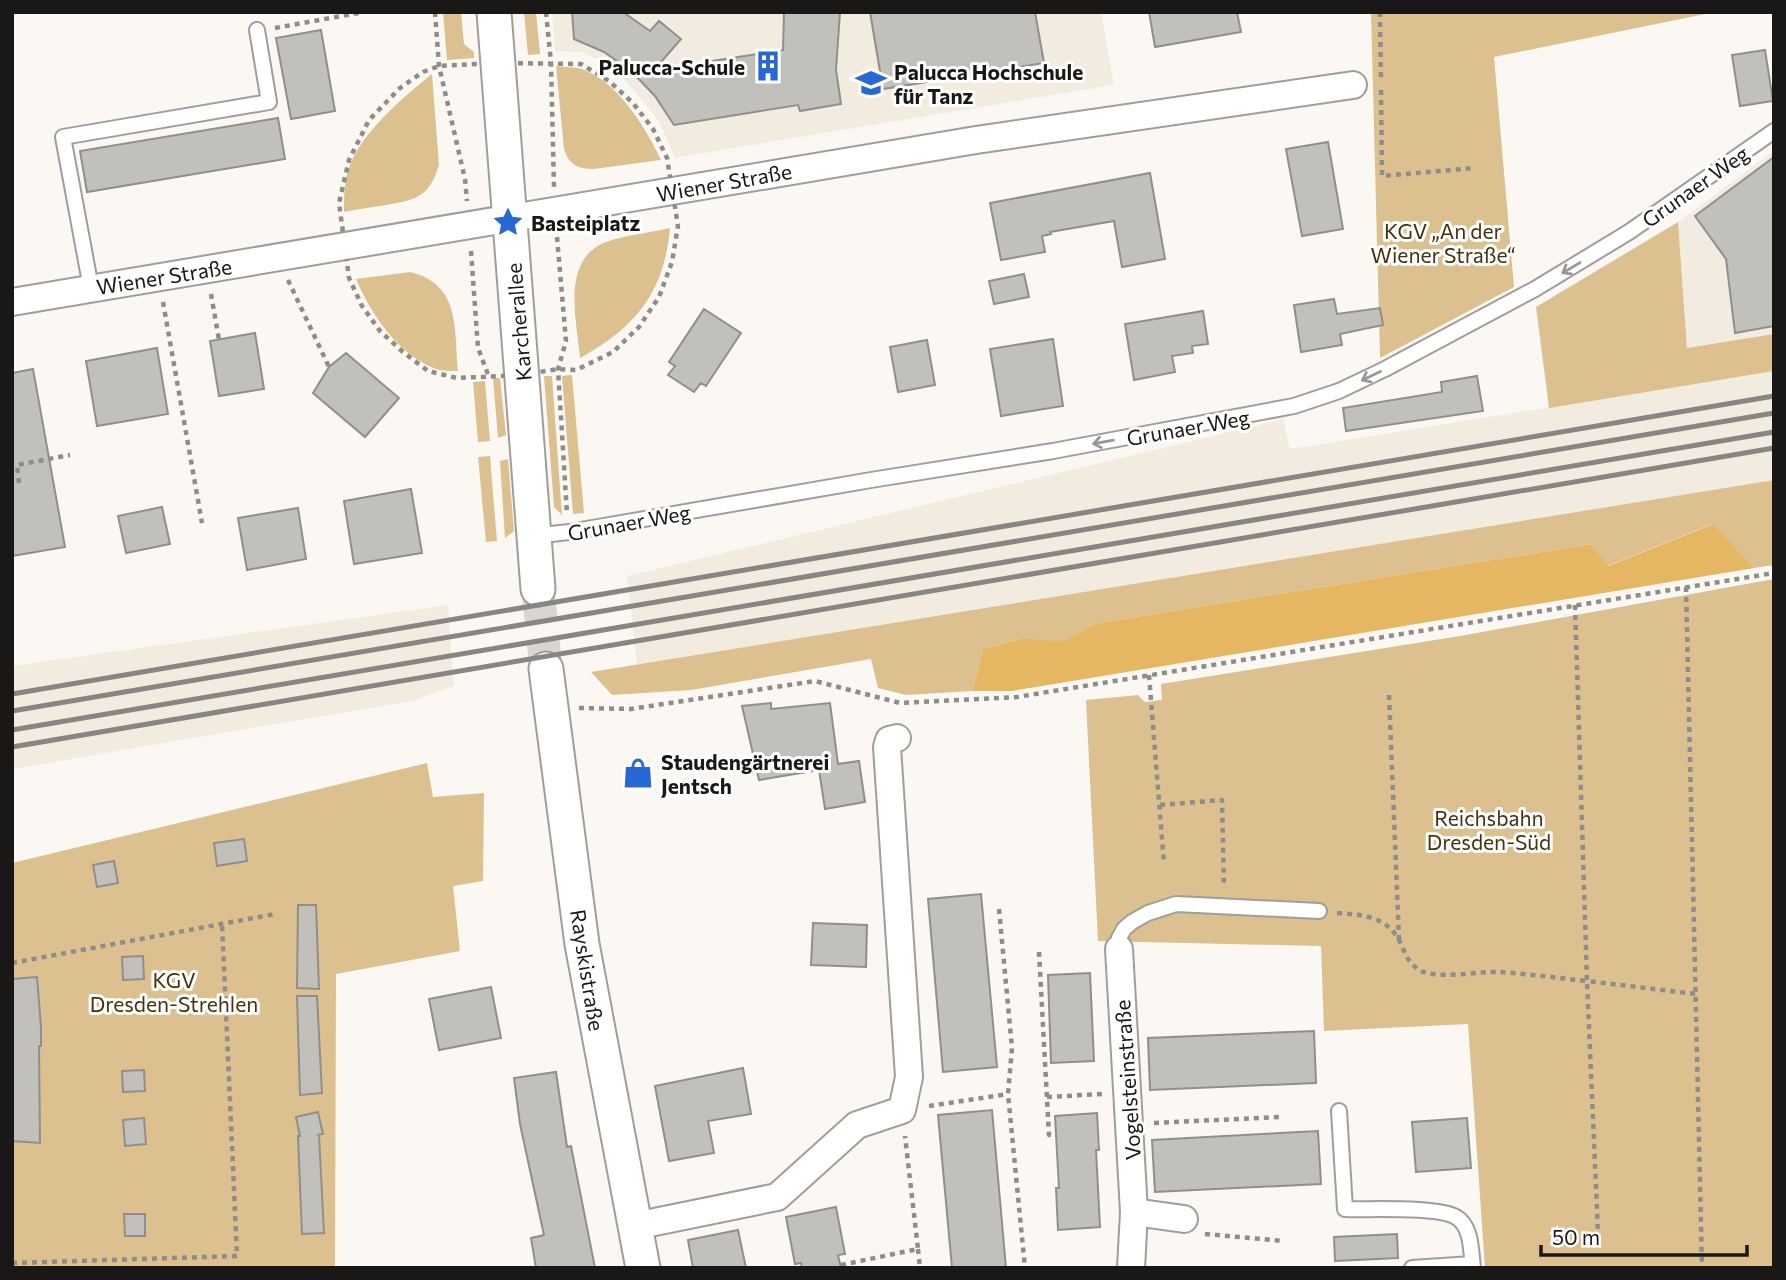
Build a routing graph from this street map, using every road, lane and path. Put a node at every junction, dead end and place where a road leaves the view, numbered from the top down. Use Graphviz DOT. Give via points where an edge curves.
graph roads {
  1 [pos="364,12"];
  2 [pos="435,12"];
  3 [pos="494,12"];
  4 [pos="546,12"];
  5 [pos="1380,12"];
  6 [pos="257,30"];
  7 [pos="1353,85"];
  8 [pos="1774,131"];
  9 [pos="554,165"];
  10 [pos="1474,168"];
  11 [pos="465,179"];
  12 [pos="509,218"];
  13 [pos="558,253"];
  14 [pos="277,257"];
  15 [pos="206,269"];
  16 [pos="473,275"];
  17 [pos="158,277"];
  18 [pos="91,289"];
  19 [pos="12,302"];
  20 [pos="219,340"];
  21 [pos="329,368"];
  22 [pos="490,390"];
  23 [pos="71,455"];
  24 [pos="19,483"];
  25 [pos="202,523"];
  26 [pos="569,532"];
  27 [pos="533,536"];
  28 [pos="1774,572"];
  29 [pos="1686,587"];
  30 [pos="538,589"];
  31 [pos="1575,605"];
  32 [pos="546,669"];
  33 [pos="1149,675"];
  34 [pos="1389,695"];
  35 [pos="550,709"];
  36 [pos="897,738"];
  37 [pos="1160,805"];
  38 [pos="1164,864"];
  39 [pos="1223,906"];
  40 [pos="999,909"];
  41 [pos="1319,911"];
  42 [pos="275,915"];
  43 [pos="222,924"];
  44 [pos="1399,940"];
  45 [pos="1119,949"];
  46 [pos="1039,952"];
  47 [pos="12,962"];
  48 [pos="1587,981"];
  49 [pos="1049,994"];
  50 [pos="1696,994"];
  51 [pos="1042,995"];
  52 [pos="1128,1093"];
  53 [pos="1008,1094"];
  54 [pos="1047,1097"];
  55 [pos="902,1110"];
  56 [pos="1339,1111"];
  57 [pos="1279,1117"];
  58 [pos="1130,1124"];
  59 [pos="1056,1135"];
  60 [pos="1134,1212"];
  61 [pos="1184,1219"];
  62 [pos="635,1226"];
  63 [pos="1598,1233"];
  64 [pos="1284,1241"];
  65 [pos="918,1249"];
  66 [pos="107,1261"];
  67 [pos="12,1263"];
  68 [pos="841,1265"];
  69 [pos="1473,1266"];
  70 [pos="107,1268"];
  71 [pos="643,1268"];
  72 [pos="920,1268"];
  73 [pos="1025,1268"];
  74 [pos="1131,1268"];
  75 [pos="1412,1268"];
  76 [pos="1702,1268"];
  1 -- 6 [label="path"];
  2 -- 11 [label="path" via="439,66"];
  3 -- 12 [label="street, Karcherallee"];
  4 -- 9 [label="path"];
  5 -- 10 [label="path" via="1382,176"];
  6 -- 18 [label="lane" via="269,102 63,137"];
  7 -- 12 [label="street, Wiener Straße" via="976,140"];
  8 -- 26 [label="lane, Grunaer Weg, one-way" via="1629,232 1535,289 1339,391 1294,406"];
  12 -- 14 [label="street, Wiener Straße"];
  12 -- 27 [label="street, Karcherallee"];
  13 -- 26 [label="path" via="566,341 558,369"];
  14 -- 15 [label="street, Wiener Straße"];
  14 -- 21 [label="path"];
  15 -- 17 [label="street, Wiener Straße"];
  15 -- 20 [label="path"];
  16 -- 22 [label="path" via="478,348"];
  17 -- 18 [label="street, Wiener Straße"];
  17 -- 25 [label="path"];
  18 -- 19 [label="street, Wiener Straße"];
  23 -- 24 [label="path" via="17,465"];
  26 -- 27 [label="lane, Grunaer Weg"];
  27 -- 30 [label="street, Karcherallee"];
  28 -- 29 [label="path"];
  29 -- 31 [label="path"];
  29 -- 50 [label="path"];
  31 -- 33 [label="path"];
  31 -- 48 [label="path"];
  32 -- 35 [label="street, Rayskistraße"];
  33 -- 35 [label="path" via="1017,697 900,703 815,681 631,709"];
  33 -- 37 [label="path"];
  34 -- 44 [label="path"];
  35 -- 62 [label="street, Rayskistraße" via="582,943"];
  36 -- 55 [label="street" via="889,740 887,747 909,1077"];
  37 -- 38 [label="path"];
  37 -- 39 [label="path" via="1222,800"];
  39 -- 41 [label="lane"];
  39 -- 45 [label="lane" via="1175,904 1148,913 1124,929"];
  40 -- 53 [label="path" via="1012,1048"];
  41 -- 44 [label="path" via="1372,916 1383,921"];
  42 -- 43 [label="path"];
  43 -- 47 [label="path"];
  43 -- 66 [label="path" via="237,1256"];
  44 -- 48 [label="path" via="1406,958 1420,970 1436,974 1499,972"];
  45 -- 52 [label="street, Vogelsteinstraße" via="1130,998"];
  46 -- 51 [label="path"];
  48 -- 50 [label="path"];
  48 -- 63 [label="path"];
  49 -- 51 [label="path"];
  50 -- 76 [label="path"];
  51 -- 54 [label="path"];
  52 -- 54 [label="path"];
  52 -- 58 [label="street, Vogelsteinstraße"];
  53 -- 55 [label="path"];
  53 -- 73 [label="path"];
  54 -- 59 [label="path" via="1049,1136"];
  55 -- 62 [label="street" via="857,1125 777,1197"];
  55 -- 65 [label="path"];
  56 -- 69 [label="lane" via="1345,1209 1440,1212 1458,1217 1469,1234"];
  57 -- 58 [label="path"];
  58 -- 60 [label="street, Vogelsteinstraße"];
  60 -- 61 [label="street"];
  60 -- 74 [label="street, Vogelsteinstraße"];
  61 -- 64 [label="path" via="1192,1233"];
  62 -- 71 [label="street, Rayskistraße"];
  65 -- 68 [label="path"];
  65 -- 72 [label="path"];
  66 -- 67 [label="path"];
  66 -- 70 [label="path"];
  69 -- 75 [label="lane"];
}
